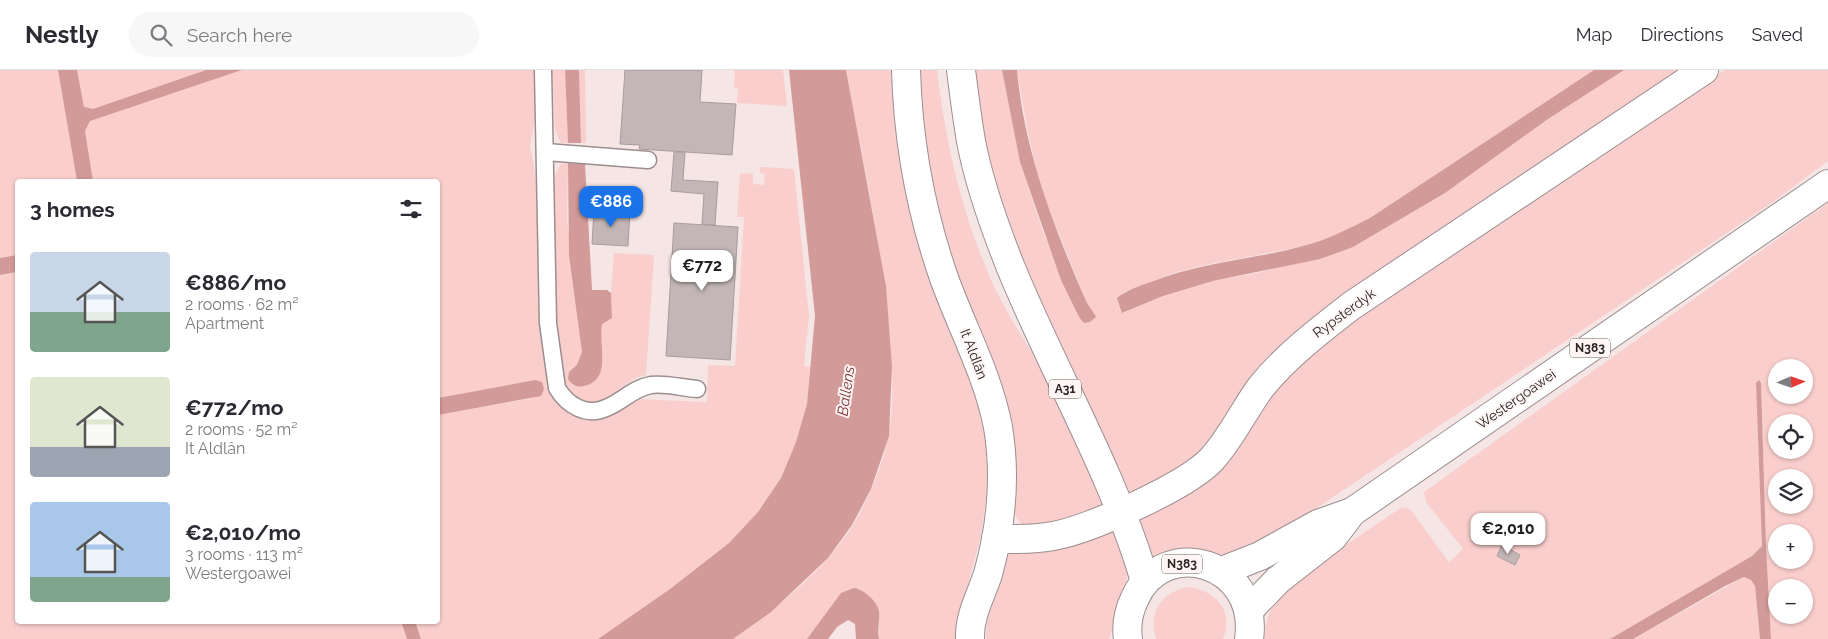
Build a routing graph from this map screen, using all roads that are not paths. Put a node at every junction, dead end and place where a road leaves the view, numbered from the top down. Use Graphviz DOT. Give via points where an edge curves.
graph roads {
  1 [pos="543,70"];
  2 [pos="906,70"];
  3 [pos="961,70"];
  4 [pos="1704,70"];
  5 [pos="546,152"];
  6 [pos="648,160"];
  7 [pos="1828,184"];
  8 [pos="697,389"];
  9 [pos="1122,511"];
  10 [pos="1352,512"];
  11 [pos="996,539"];
  12 [pos="1222,571"];
  13 [pos="1145,581"];
  14 [pos="1249,610"];
  15 [pos="1127,638"];
  16 [pos="970,639"];
  17 [pos="1249,639"];
  1 -- 5 [label="lane"];
  2 -- 11 [label="main road, It Aldlân" via="916,165 931,231 944,278 983,375 998,428 1002,485"];
  3 -- 9 [label="main road, A31" via="971,143 988,203 1011,266"];
  4 -- 9 [label="main road, Rypsterdyk" via="1337,317 1301,345 1261,388 1212,460 1181,484"];
  5 -- 6 [label="lane"];
  5 -- 8 [label="lane" via="544,203 548,323 555,379 562,396 575,407 596,411 651,385"];
  7 -- 10 [label="main road, Westergoawei / N383"];
  9 -- 11 [label="main road, Rypsterdyk" via="1055,536"];
  9 -- 13 [label="main road, A31"];
  10 -- 12 [label="main road, Westergoawei / N383" via="1318,524 1260,556"];
  10 -- 14 [label="main road, Westergoawei / N383" via="1333,537 1278,580"];
  11 -- 16 [label="main road, It Aldlân" via="972,620"];
  12 -- 13 [label="main road, N383" via="1191,563 1173,565 1159,570"];
  12 -- 14 [label="main road, N383" via="1242,592"];
  13 -- 15 [label="main road, N383" via="1131,605"];
  14 -- 17 [label="main road, N383"];
}
